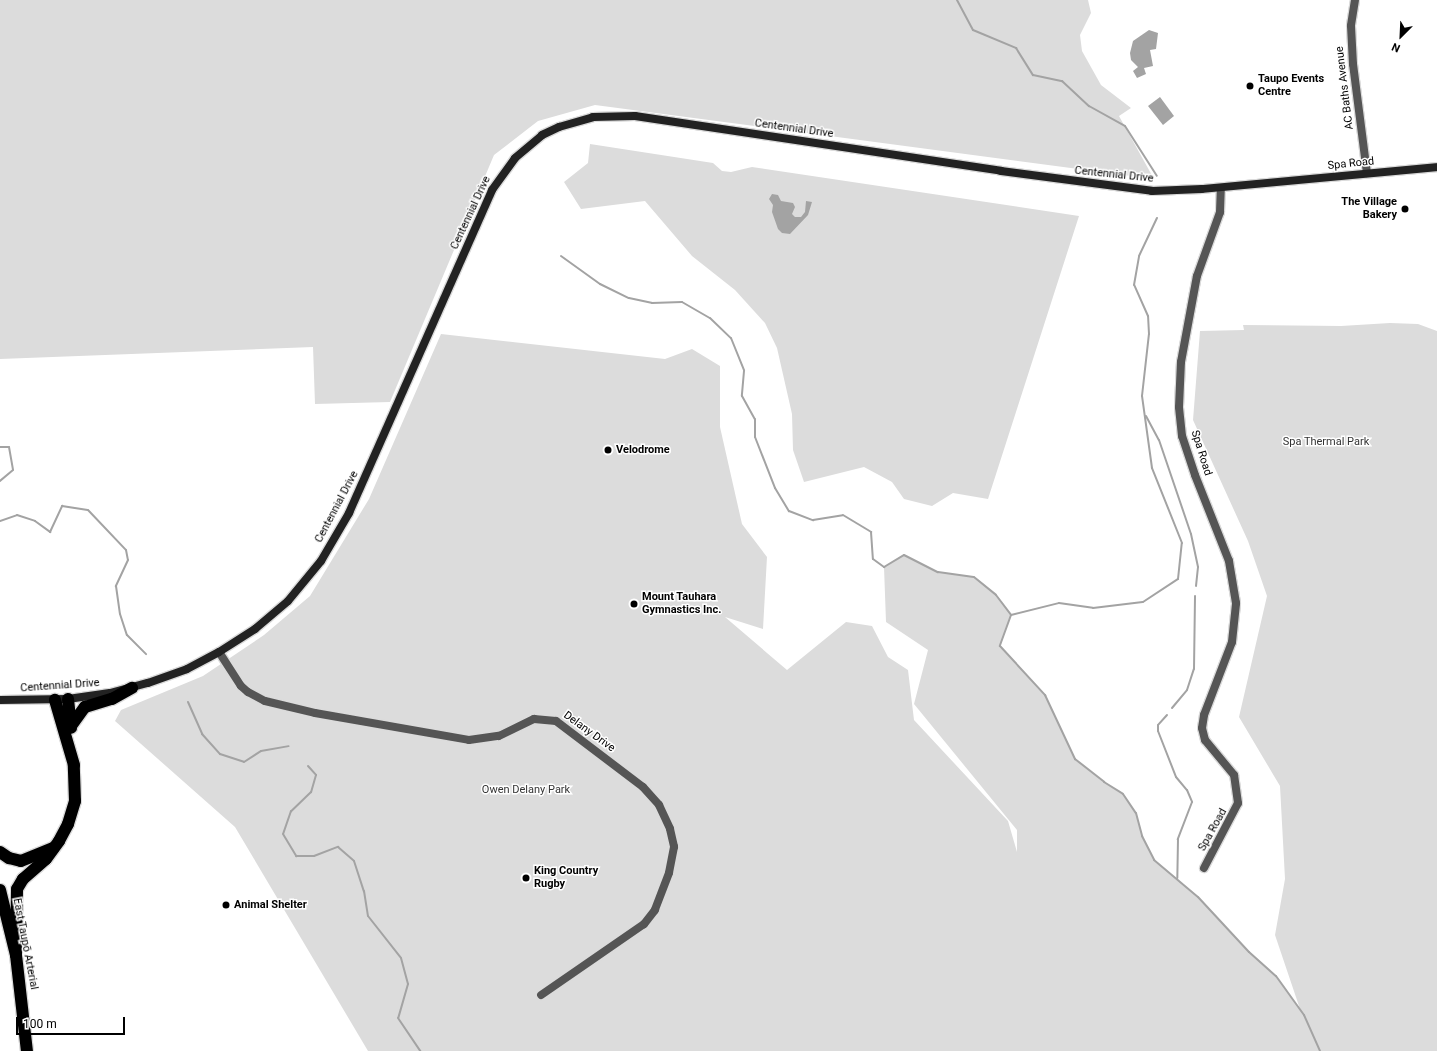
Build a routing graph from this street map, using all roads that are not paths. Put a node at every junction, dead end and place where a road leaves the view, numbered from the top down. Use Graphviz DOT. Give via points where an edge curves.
graph roads {
  1 [pos="1355,0"];
  2 [pos="1437,166"];
  3 [pos="1367,173"];
  4 [pos="1221,188"];
  5 [pos="219,652"];
  6 [pos="132,688"];
  7 [pos="68,699"];
  8 [pos="0,700"];
  9 [pos="54,700"];
  10 [pos="71,726"];
  11 [pos="69,742"];
  12 [pos="53,848"];
  13 [pos="0,852"];
  14 [pos="1204,868"];
  15 [pos="0,890"];
  16 [pos="0,922"];
  17 [pos="16,955"];
  18 [pos="541,995"];
  19 [pos="21,1051"];
  20 [pos="27,1051"];
  1 -- 3 [label="street, AC Baths Avenue" via="1351,26 1352,58"];
  2 -- 3 [label="main road, Spa Road"];
  3 -- 4 [label="main road, Spa Road"];
  4 -- 5 [label="main road, Centennial Drive" via="1152,191 1096,185 635,116 593,117 559,127 542,135 515,158 492,190 359,493 320,561 288,601 255,629"];
  4 -- 14 [label="street, Spa Road" via="1220,212 1197,276 1181,362 1179,407 1182,436 1195,476 1227,554 1236,598 1232,642 1204,715 1202,728 1205,740 1234,775 1238,803"];
  5 -- 6 [label="main road, Centennial Drive" via="175,674"];
  5 -- 18 [label="street, Delany Drive" via="241,686 248,692 265,702 315,713 469,740 499,736 534,719 556,721 643,787 659,805 670,829 674,847 669,873 655,910 644,924"];
  6 -- 7 [label="main road, Centennial Drive"];
  6 -- 10 [label="highway" via="112,699 85,706"];
  7 -- 9 [label="main road, Centennial Drive"];
  7 -- 10 [label="highway"];
  8 -- 9 [label="main road, Centennial Drive"];
  9 -- 11 [label="highway"];
  10 -- 11 [label="highway"];
  11 -- 12 [label="highway" via="76,778 75,801 66,828"];
  12 -- 13 [label="highway" via="21,860 9,858"];
  12 -- 17 [label="highway" via="46,860 23,879 17,889"];
  15 -- 17 [label="highway, East Taupō Arterial"];
  16 -- 19 [label="highway, East Taupō Arterial" via="8,953"];
  17 -- 20 [label="highway, East Taupō Arterial"];
}
